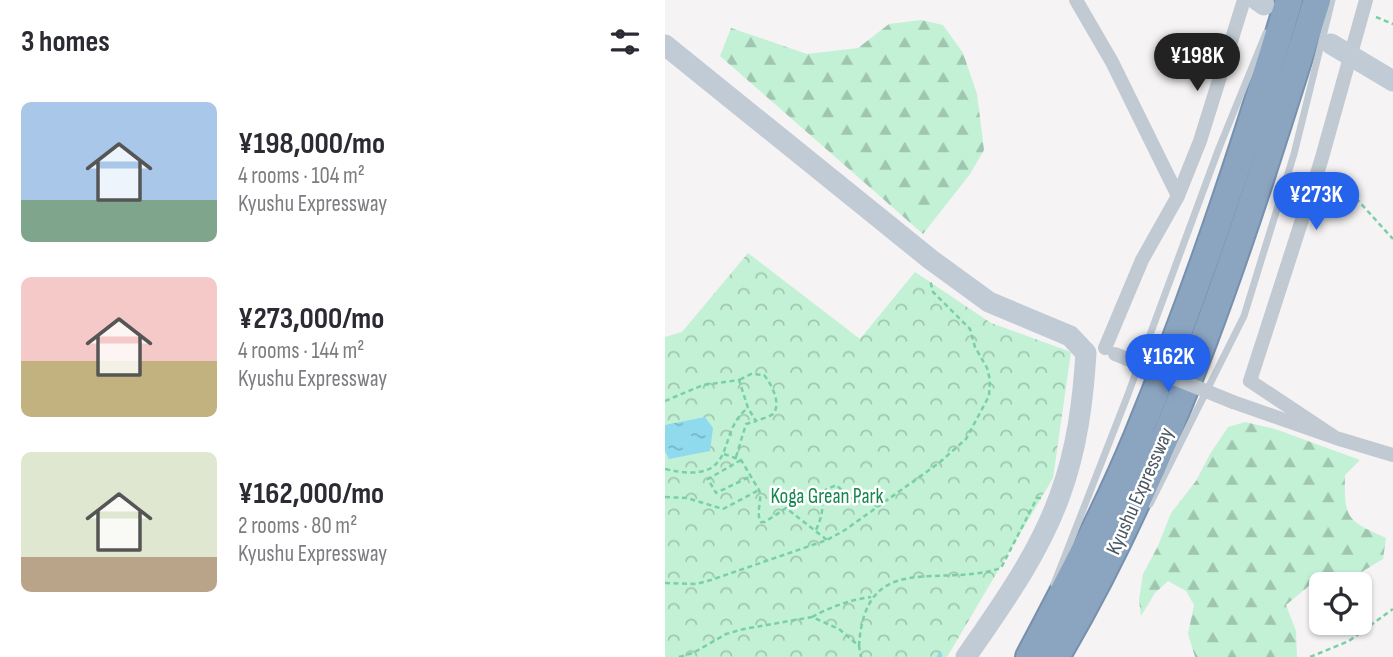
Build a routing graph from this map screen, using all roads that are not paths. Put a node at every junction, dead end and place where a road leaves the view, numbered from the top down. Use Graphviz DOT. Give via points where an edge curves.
graph roads {
  1 [pos="1076,0"];
  2 [pos="1317,0"];
  3 [pos="1332,0"];
  4 [pos="1269,2"];
  5 [pos="1365,6"];
  6 [pos="1268,30"];
  7 [pos="1331,44"];
  8 [pos="665,45"];
  9 [pos="1352,56"];
  10 [pos="1393,81"];
  11 [pos="1178,196"];
  12 [pos="1102,352"];
  13 [pos="1336,438"];
  14 [pos="1393,455"];
  15 [pos="1143,518"];
  16 [pos="1123,551"];
  17 [pos="1087,604"];
  18 [pos="966,657"];
  19 [pos="1029,657"];
  20 [pos="1056,657"];
  1 -- 11 [label="street"];
  2 -- 17 [label="highway, Kyushu Expressway" via="1227,274 1168,430"];
  3 -- 15 [label="lane" via="1294,153 1244,316"];
  4 -- 11 [label="street"];
  4 -- 19 [label="highway, Kyushu Expressway" via="1259,99 1191,303 1136,440"];
  5 -- 9 [label="street"];
  6 -- 19 [label="lane" via="1219,148"];
  7 -- 9 [label="street"];
  8 -- 12 [label="street" via="930,260 989,302"];
  9 -- 10 [label="street"];
  9 -- 13 [label="street" via="1250,381"];
  11 -- 12 [label="street" via="1142,260"];
  12 -- 13 [label="street, bridge"];
  12 -- 18 [label="street" via="1059,497 1025,568"];
  13 -- 14 [label="street"];
  16 -- 17 [label="lane"];
  17 -- 20 [label="highway, Kyushu Expressway"];
}
